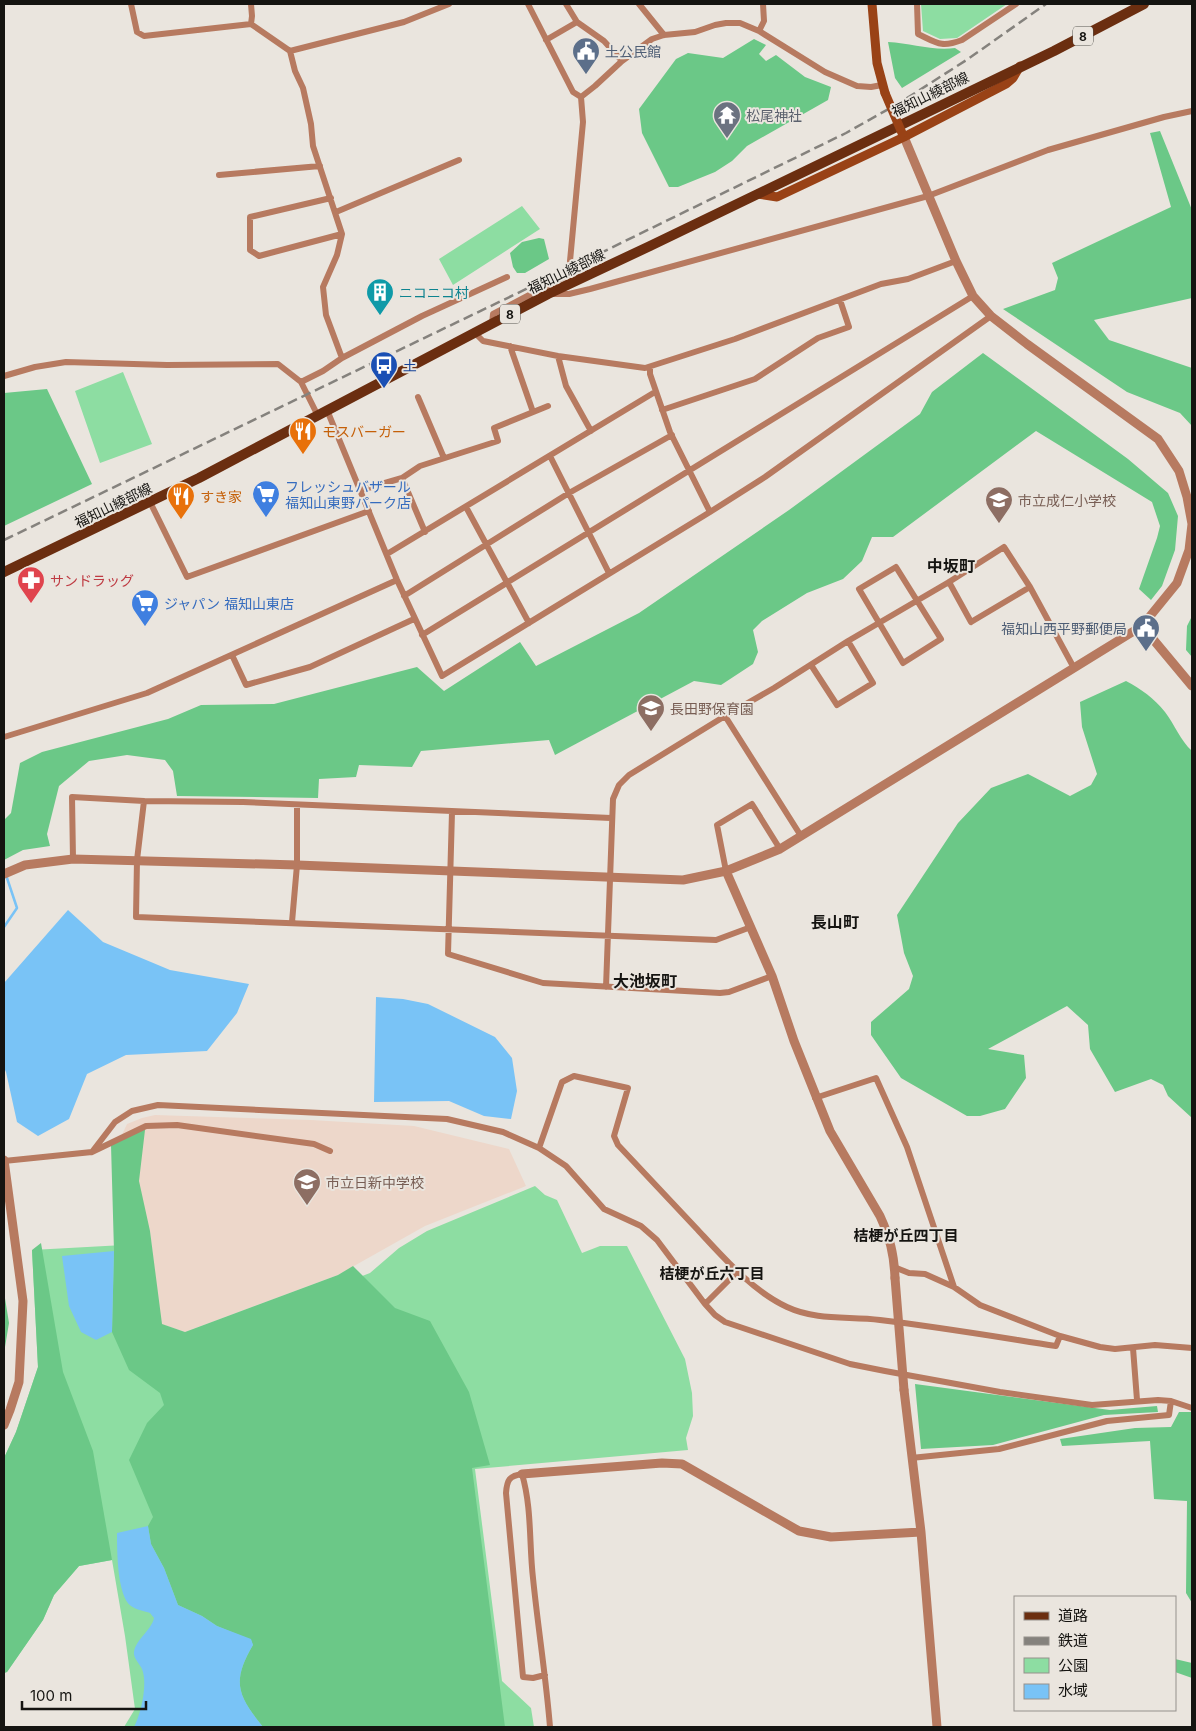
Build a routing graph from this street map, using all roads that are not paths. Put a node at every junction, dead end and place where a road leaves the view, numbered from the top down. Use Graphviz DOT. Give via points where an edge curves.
graph roads {
  1 [pos="131,4"];
  2 [pos="250,4"];
  3 [pos="449,4"];
  4 [pos="528,4"];
  5 [pos="566,4"];
  6 [pos="639,4"];
  7 [pos="763,4"];
  8 [pos="872,4"];
  9 [pos="917,4"];
  10 [pos="1016,4"];
  11 [pos="1144,4"];
  12 [pos="577,22"];
  13 [pos="251,24"];
  14 [pos="759,31"];
  15 [pos="664,35"];
  16 [pos="546,40"];
  17 [pos="290,51"];
  18 [pos="622,61"];
  19 [pos="1020,66"];
  20 [pos="884,89"];
  21 [pos="581,96"];
  22 [pos="1192,111"];
  23 [pos="902,135"];
  24 [pos="459,160"];
  25 [pos="320,166"];
  26 [pos="219,175"];
  27 [pos="758,194"];
  28 [pos="928,196"];
  29 [pos="331,198"];
  30 [pos="336,212"];
  31 [pos="342,234"];
  32 [pos="956,260"];
  33 [pos="506,278"];
  34 [pos="548,294"];
  35 [pos="973,296"];
  36 [pos="840,300"];
  37 [pos="991,316"];
  38 [pos="492,324"];
  39 [pos="475,333"];
  40 [pos="510,346"];
  41 [pos="558,356"];
  42 [pos="342,358"];
  43 [pos="650,367"];
  44 [pos="4,376"];
  45 [pos="301,382"];
  46 [pos="655,392"];
  47 [pos="418,397"];
  48 [pos="548,406"];
  49 [pos="662,410"];
  50 [pos="533,412"];
  51 [pos="323,413"];
  52 [pos="591,431"];
  53 [pos="672,435"];
  54 [pos="550,456"];
  55 [pos="444,458"];
  56 [pos="689,471"];
  57 [pos="402,478"];
  58 [pos="361,490"];
  59 [pos="569,493"];
  60 [pos="150,502"];
  61 [pos="466,507"];
  62 [pos="369,511"];
  63 [pos="710,512"];
  64 [pos="425,532"];
  65 [pos="589,533"];
  66 [pos="486,543"];
  67 [pos="387,554"];
  68 [pos="4,572"];
  69 [pos="609,573"];
  70 [pos="397,580"];
  71 [pos="507,582"];
  72 [pos="948,582"];
  73 [pos="1030,587"];
  74 [pos="404,596"];
  75 [pos="918,600"];
  76 [pos="414,619"];
  77 [pos="529,623"];
  78 [pos="879,623"];
  79 [pos="1142,626"];
  80 [pos="422,635"];
  81 [pos="848,641"];
  82 [pos="232,655"];
  83 [pos="811,665"];
  84 [pos="1074,668"];
  85 [pos="1192,686"];
  86 [pos="725,716"];
  87 [pos="4,737"];
  88 [pos="144,801"];
  89 [pos="297,805"];
  90 [pos="452,812"];
  91 [pos="611,818"];
  92 [pos="801,836"];
  93 [pos="780,848"];
  94 [pos="73,859"];
  95 [pos="137,860"];
  96 [pos="297,865"];
  97 [pos="451,871"];
  98 [pos="726,871"];
  99 [pos="4,874"];
  100 [pos="611,877"];
  101 [pos="292,922"];
  102 [pos="751,927"];
  103 [pos="448,929"];
  104 [pos="607,935"];
  105 [pos="772,976"];
  106 [pos="606,987"];
  107 [pos="815,1098"];
  108 [pos="539,1148"];
  109 [pos="330,1151"];
  110 [pos="92,1152"];
  111 [pos="4,1160"];
  112 [pos="894,1267"];
  113 [pos="738,1271"];
  114 [pos="954,1287"];
  115 [pos="705,1304"];
  116 [pos="1060,1336"];
  117 [pos="1133,1348"];
  118 [pos="1192,1348"];
  119 [pos="1137,1400"];
  120 [pos="1172,1401"];
  121 [pos="1192,1408"];
  122 [pos="4,1425"];
  123 [pos="911,1458"];
  124 [pos="522,1474"];
  125 [pos="921,1532"];
  126 [pos="545,1674"];
  127 [pos="550,1727"];
  128 [pos="938,1727"];
  1 -- 13 [label="street" via="137,32 144,36"];
  2 -- 13 [label="street"];
  3 -- 17 [label="street" via="404,22"];
  4 -- 16 [label="street"];
  5 -- 12 [label="street"];
  6 -- 15 [label="street"];
  7 -- 14 [label="street" via="764,22"];
  8 -- 20 [label="main road" via="877,63"];
  9 -- 10 [label="street" via="918,34 942,45 962,40"];
  11 -- 19 [label="main road, 福知山綾部線 / 8"];
  12 -- 16 [label="street"];
  12 -- 18 [label="street" via="604,41"];
  13 -- 17 [label="street"];
  14 -- 15 [label="street" via="726,23 694,32"];
  14 -- 20 [label="street" via="825,72 857,86"];
  15 -- 18 [label="street" via="652,39"];
  16 -- 21 [label="street" via="573,92"];
  17 -- 25 [label="street" via="303,88 313,146"];
  18 -- 21 [label="street"];
  19 -- 23 [label="main road" via="1006,84"];
  19 -- 27 [label="main road, 福知山綾部線 / 8"];
  20 -- 23 [label="main road, bridge"];
  21 -- 38 [label="street" via="583,122 572,267 569,274 493,314"];
  22 -- 28 [label="street" via="1048,150"];
  23 -- 27 [label="main road" via="777,198"];
  23 -- 28 [label="street"];
  24 -- 30 [label="street"];
  25 -- 26 [label="street"];
  25 -- 29 [label="street"];
  27 -- 34 [label="main road, 福知山綾部線 / 8"];
  28 -- 32 [label="street"];
  28 -- 34 [label="street" via="590,289"];
  29 -- 30 [label="street"];
  29 -- 31 [label="street" via="250,217 250,250 259,256"];
  30 -- 31 [label="street"];
  31 -- 42 [label="street" via="323,287 326,315"];
  32 -- 35 [label="street"];
  32 -- 36 [label="street"];
  33 -- 42 [label="street" via="422,316"];
  34 -- 38 [label="main road, 福知山綾部線 / 8"];
  35 -- 37 [label="street"];
  35 -- 56 [label="street"];
  36 -- 43 [label="street"];
  36 -- 49 [label="street" via="849,326 818,338 755,379"];
  37 -- 63 [label="street" via="765,477"];
  37 -- 79 [label="street" via="1158,439 1179,472 1192,524 1188,550 1177,583"];
  38 -- 39 [label="main road, 福知山綾部線 / 8"];
  39 -- 40 [label="street" via="483,342"];
  39 -- 51 [label="main road, 福知山綾部線 / 8"];
  40 -- 41 [label="street"];
  40 -- 50 [label="street"];
  41 -- 43 [label="street"];
  41 -- 52 [label="street" via="566,386"];
  42 -- 45 [label="street"];
  43 -- 46 [label="street"];
  44 -- 45 [label="street" via="66,362 268,363 278,364"];
  45 -- 51 [label="street"];
  46 -- 49 [label="street"];
  46 -- 52 [label="street"];
  47 -- 55 [label="street"];
  48 -- 50 [label="street"];
  49 -- 53 [label="street"];
  50 -- 55 [label="street" via="494,428 498,441"];
  51 -- 58 [label="street"];
  51 -- 60 [label="main road, 福知山綾部線 / 8"];
  52 -- 54 [label="street"];
  53 -- 56 [label="street"];
  53 -- 59 [label="street"];
  54 -- 59 [label="street"];
  54 -- 61 [label="street"];
  55 -- 57 [label="street" via="420,466"];
  56 -- 63 [label="street"];
  56 -- 65 [label="street"];
  57 -- 58 [label="street"];
  57 -- 64 [label="street"];
  58 -- 62 [label="street"];
  59 -- 65 [label="street"];
  59 -- 66 [label="street"];
  60 -- 62 [label="street" via="187,577"];
  60 -- 68 [label="main road, 福知山綾部線 / 8"];
  61 -- 64 [label="street"];
  61 -- 66 [label="street"];
  62 -- 67 [label="street"];
  63 -- 69 [label="street"];
  64 -- 67 [label="street"];
  65 -- 69 [label="street"];
  65 -- 71 [label="street"];
  66 -- 71 [label="street"];
  66 -- 74 [label="street"];
  67 -- 70 [label="street"];
  69 -- 77 [label="street"];
  70 -- 74 [label="street"];
  70 -- 82 [label="street"];
  71 -- 77 [label="street"];
  71 -- 80 [label="street"];
  72 -- 73 [label="street" via="1004,547"];
  72 -- 73 [label="street" via="971,622"];
  72 -- 75 [label="street"];
  73 -- 84 [label="street"];
  74 -- 76 [label="street"];
  75 -- 78 [label="street"];
  75 -- 78 [label="street" via="896,567 889,571 859,589"];
  75 -- 78 [label="street" via="941,639 904,663"];
  76 -- 80 [label="street"];
  76 -- 82 [label="street" via="310,667 246,685"];
  77 -- 80 [label="street" via="442,676"];
  78 -- 81 [label="street"];
  79 -- 84 [label="street"];
  79 -- 85 [label="street"];
  81 -- 83 [label="street"];
  81 -- 83 [label="street" via="874,683 837,705"];
  82 -- 87 [label="street" via="147,693"];
  83 -- 86 [label="street"];
  84 -- 92 [label="street"];
  86 -- 91 [label="street" via="619,784"];
  86 -- 92 [label="street"];
  88 -- 89 [label="street"];
  88 -- 94 [label="street" via="72,797"];
  88 -- 95 [label="street"];
  89 -- 90 [label="street"];
  89 -- 96 [label="street"];
  90 -- 91 [label="street"];
  90 -- 97 [label="street"];
  91 -- 100 [label="street"];
  92 -- 93 [label="street"];
  93 -- 98 [label="street"];
  93 -- 98 [label="street" via="752,804 717,824"];
  94 -- 95 [label="street"];
  94 -- 99 [label="street" via="25,865"];
  95 -- 96 [label="street"];
  95 -- 101 [label="street" via="136,917"];
  96 -- 97 [label="street"];
  96 -- 101 [label="street"];
  97 -- 100 [label="street"];
  97 -- 103 [label="street"];
  98 -- 100 [label="street" via="683,880"];
  98 -- 102 [label="street"];
  100 -- 104 [label="street"];
  101 -- 103 [label="street"];
  102 -- 104 [label="street" via="716,940"];
  102 -- 105 [label="street"];
  103 -- 104 [label="street"];
  103 -- 106 [label="street" via="448,954 543,983"];
  104 -- 106 [label="street"];
  105 -- 106 [label="street" via="720,993"];
  105 -- 107 [label="street"];
  107 -- 112 [label="street" via="830,1131 880,1216 891,1242"];
  107 -- 114 [label="street" via="876,1078 907,1147"];
  108 -- 110 [label="street" via="503,1132 447,1119 158,1105 132,1111 115,1122"];
  108 -- 113 [label="street" via="562,1082 574,1076 628,1088 614,1136 618,1145"];
  108 -- 115 [label="street" via="566,1166 604,1209 641,1226 657,1240"];
  109 -- 110 [label="street" via="314,1144 177,1125 146,1126"];
  110 -- 111 [label="street"];
  111 -- 122 [label="street" via="23,1301 19,1382"];
  112 -- 114 [label="street" via="909,1273 925,1274"];
  112 -- 123 [label="street, bridge"];
  113 -- 115 [label="street"];
  113 -- 116 [label="street" via="770,1297 805,1314 931,1326 1056,1346"];
  114 -- 116 [label="street" via="980,1305"];
  115 -- 119 [label="street" via="725,1322 850,1364 1092,1405"];
  116 -- 117 [label="street" via="1100,1347"];
  117 -- 118 [label="street" via="1156,1345"];
  117 -- 119 [label="street"];
  119 -- 120 [label="street"];
  120 -- 121 [label="street"];
  120 -- 123 [label="street" via="1169,1415 1107,1421 999,1449"];
  123 -- 125 [label="street"];
  124 -- 125 [label="street" via="682,1464 799,1531 831,1537"];
  124 -- 126 [label="street"];
  124 -- 126 [label="street" via="513,1475 507,1482 506,1493 523,1676 533,1678"];
  125 -- 128 [label="street"];
  126 -- 127 [label="street"];
}
